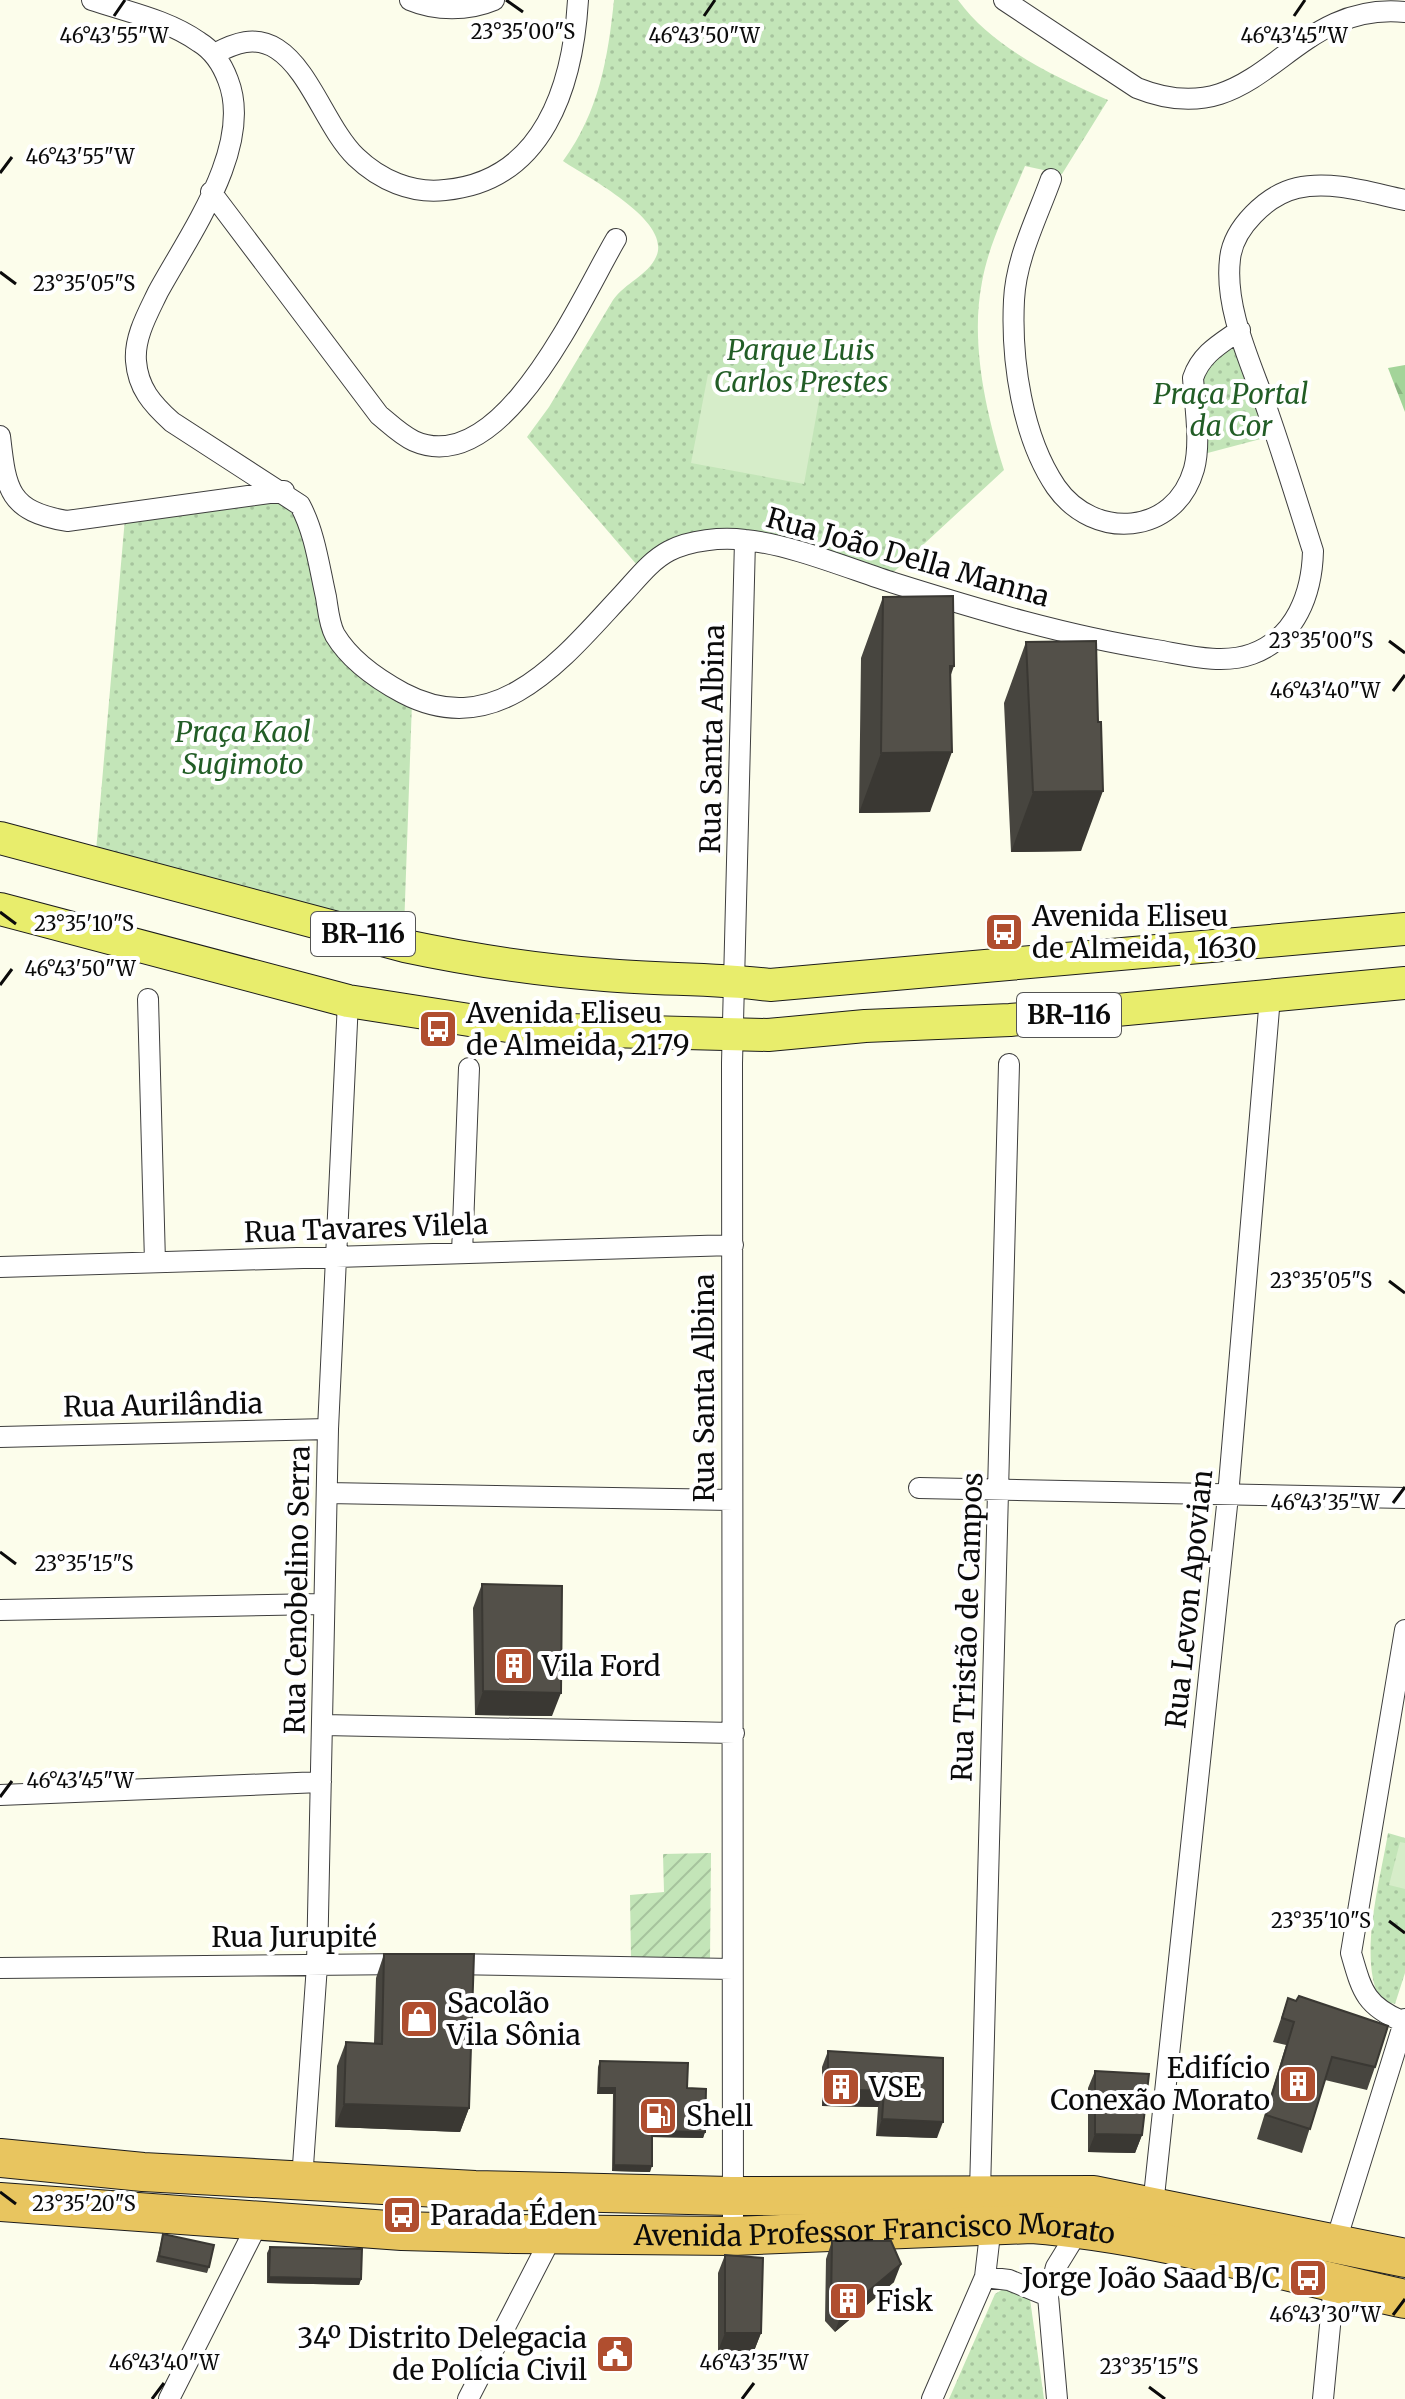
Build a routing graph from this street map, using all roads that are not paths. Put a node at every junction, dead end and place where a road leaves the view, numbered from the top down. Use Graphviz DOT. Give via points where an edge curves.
graph roads {
  1 [pos="92,0"];
  2 [pos="410,0"];
  3 [pos="494,0"];
  4 [pos="578,0"];
  5 [pos="1004,0"];
  6 [pos="1405,12"];
  7 [pos="214,54"];
  8 [pos="1051,179"];
  9 [pos="211,192"];
  10 [pos="1405,200"];
  11 [pos="616,239"];
  12 [pos="1240,330"];
  13 [pos="0,436"];
  14 [pos="284,491"];
  15 [pos="745,540"];
  16 [pos="0,838"];
  17 [pos="0,909"];
  18 [pos="1405,929"];
  19 [pos="734,980"];
  20 [pos="1405,983"];
  21 [pos="1270,997"];
  22 [pos="148,999"];
  23 [pos="348,1001"];
  24 [pos="732,1035"];
  25 [pos="1009,1064"];
  26 [pos="469,1068"];
  27 [pos="733,1245"];
  28 [pos="462,1253"];
  29 [pos="334,1257"];
  30 [pos="155,1262"];
  31 [pos="0,1267"];
  32 [pos="328,1429"];
  33 [pos="0,1437"];
  34 [pos="919,1488"];
  35 [pos="999,1490"];
  36 [pos="327,1493"];
  37 [pos="1228,1496"];
  38 [pos="1405,1498"];
  39 [pos="732,1500"];
  40 [pos="322,1604"];
  41 [pos="0,1610"];
  42 [pos="1405,1630"];
  43 [pos="323,1725"];
  44 [pos="734,1733"];
  45 [pos="321,1782"];
  46 [pos="0,1795"];
  47 [pos="317,1965"];
  48 [pos="0,1968"];
  49 [pos="732,1969"];
  50 [pos="1404,2020"];
  51 [pos="0,2158"];
  52 [pos="302,2180"];
  53 [pos="731,2196"];
  54 [pos="0,2202"];
  55 [pos="1153,2206"];
  56 [pos="985,2208"];
  57 [pos="259,2221"];
  58 [pos="1080,2228"];
  59 [pos="553,2234"];
  60 [pos="733,2236"];
  61 [pos="1336,2241"];
  62 [pos="1405,2258"];
  63 [pos="985,2277"];
  64 [pos="1334,2284"];
  65 [pos="1048,2296"];
  66 [pos="1405,2299"];
  67 [pos="169,2399"];
  68 [pos="468,2399"];
  69 [pos="932,2399"];
  70 [pos="1057,2399"];
  71 [pos="1323,2399"];
  1 -- 7 [label="street, Rua João Della Manna" via="181,31"];
  2 -- 3 [label="street" via="445,8"];
  4 -- 7 [label="street" via="565,87 547,122 529,150 509,167 465,189 417,191 372,170 343,142 280,51 254,41"];
  5 -- 6 [label="street" via="1137,88 1183,99 1204,95 1241,76 1312,16 1334,6 1375,2"];
  7 -- 9 [label="street, Rua João Della Manna" via="231,88 235,114 227,160"];
  8 -- 12 [label="street" via="1020,263 1014,341 1034,447 1057,488 1077,509 1097,522 1136,524 1163,512 1180,496 1196,458 1197,366"];
  9 -- 11 [label="street" via="379,415 415,441 434,446 477,436 519,400"];
  9 -- 14 [label="street, Rua João Della Manna" via="142,323 135,358 142,388 172,422"];
  10 -- 12 [label="street, Rua João Della Manna" via="1323,185 1271,198 1239,234 1230,255"];
  12 -- 15 [label="street, Rua João Della Manna" via="1313,551 1313,580 1303,609 1277,639 1251,655 1211,659 1107,641 993,614"];
  13 -- 14 [label="street" via="5,483 29,509 50,518 67,521"];
  14 -- 15 [label="street, Rua João Della Manna" via="310,524 333,632 345,648 389,685 419,701 455,710 490,704 528,686 563,660 650,565 670,551 692,542"];
  15 -- 19 [label="street, Rua Santa Albina"];
  16 -- 19 [label="main road, BR-116" via="463,958 605,975"];
  17 -- 23 [label="main road, BR-116"];
  18 -- 19 [label="main road, BR-116" via="770,985"];
  19 -- 24 [label="street, Rua Santa Albina"];
  20 -- 21 [label="main road, BR-116"];
  21 -- 24 [label="main road, BR-116" via="1010,1020"];
  21 -- 37 [label="street, Rua Levon Apovian"];
  22 -- 30 [label="street"];
  23 -- 24 [label="main road, BR-116" via="527,1029"];
  23 -- 29 [label="street, Rua Cenobelino Serra"];
  24 -- 27 [label="street, Rua Santa Albina"];
  25 -- 35 [label="street, Rua Tristão de Campos"];
  26 -- 28 [label="street"];
  27 -- 28 [label="street, Rua Tavares Vilela"];
  27 -- 39 [label="street, Rua Santa Albina"];
  28 -- 29 [label="street, Rua Tavares Vilela"];
  29 -- 30 [label="street, Rua Tavares Vilela"];
  29 -- 32 [label="street, Rua Cenobelino Serra"];
  30 -- 31 [label="street, Rua Tavares Vilela"];
  32 -- 33 [label="street, Rua Aurilândia"];
  32 -- 36 [label="street, Rua Cenobelino Serra"];
  34 -- 35 [label="street"];
  35 -- 37 [label="street"];
  35 -- 56 [label="street, Rua Tristão de Campos"];
  36 -- 39 [label="street"];
  36 -- 40 [label="street, Rua Cenobelino Serra"];
  37 -- 38 [label="street"];
  37 -- 55 [label="street, Rua Levon Apovian"];
  39 -- 44 [label="street, Rua Santa Albina"];
  40 -- 41 [label="street"];
  40 -- 43 [label="street, Rua Cenobelino Serra"];
  42 -- 50 [label="street" via="1351,1953 1361,1990 1378,2012"];
  43 -- 44 [label="street"];
  43 -- 45 [label="street, Rua Cenobelino Serra"];
  44 -- 49 [label="street, Rua Santa Albina"];
  45 -- 46 [label="street"];
  45 -- 47 [label="street, Rua Cenobelino Serra"];
  47 -- 48 [label="street, Rua Jurupité"];
  47 -- 49 [label="street, Rua Jurupité"];
  47 -- 52 [label="street, Rua Cenobelino Serra"];
  49 -- 53 [label="street, Rua Santa Albina"];
  50 -- 61 [label="street"];
  51 -- 52 [label="highway, Avenida Professor Francisco Morato"];
  52 -- 53 [label="highway, Avenida Professor Francisco Morato"];
  53 -- 56 [label="highway, Avenida Professor Francisco Morato"];
  53 -- 60 [label="street, Rua Santa Albina"];
  54 -- 57 [label="highway, Avenida Professor Francisco Morato"];
  55 -- 56 [label="highway, Avenida Professor Francisco Morato" via="1094,2195"];
  55 -- 61 [label="highway, Avenida Professor Francisco Morato"];
  56 -- 58 [label="highway, Avenida Professor Francisco Morato"];
  56 -- 60 [label="highway, Avenida Professor Francisco Morato"];
  56 -- 63 [label="street, Rua Tristão de Campos"];
  57 -- 59 [label="highway, Avenida Professor Francisco Morato"];
  57 -- 67 [label="street"];
  58 -- 64 [label="highway, Avenida Professor Francisco Morato"];
  58 -- 65 [label="street" via="1056,2267"];
  59 -- 60 [label="highway, Avenida Professor Francisco Morato"];
  59 -- 68 [label="street"];
  61 -- 62 [label="highway, Avenida Professor Francisco Morato"];
  63 -- 65 [label="street" via="1009,2280"];
  63 -- 69 [label="street, Rua Tristão de Campos"];
  64 -- 66 [label="highway, Avenida Professor Francisco Morato"];
  64 -- 71 [label="street"];
  65 -- 70 [label="street"];
}
